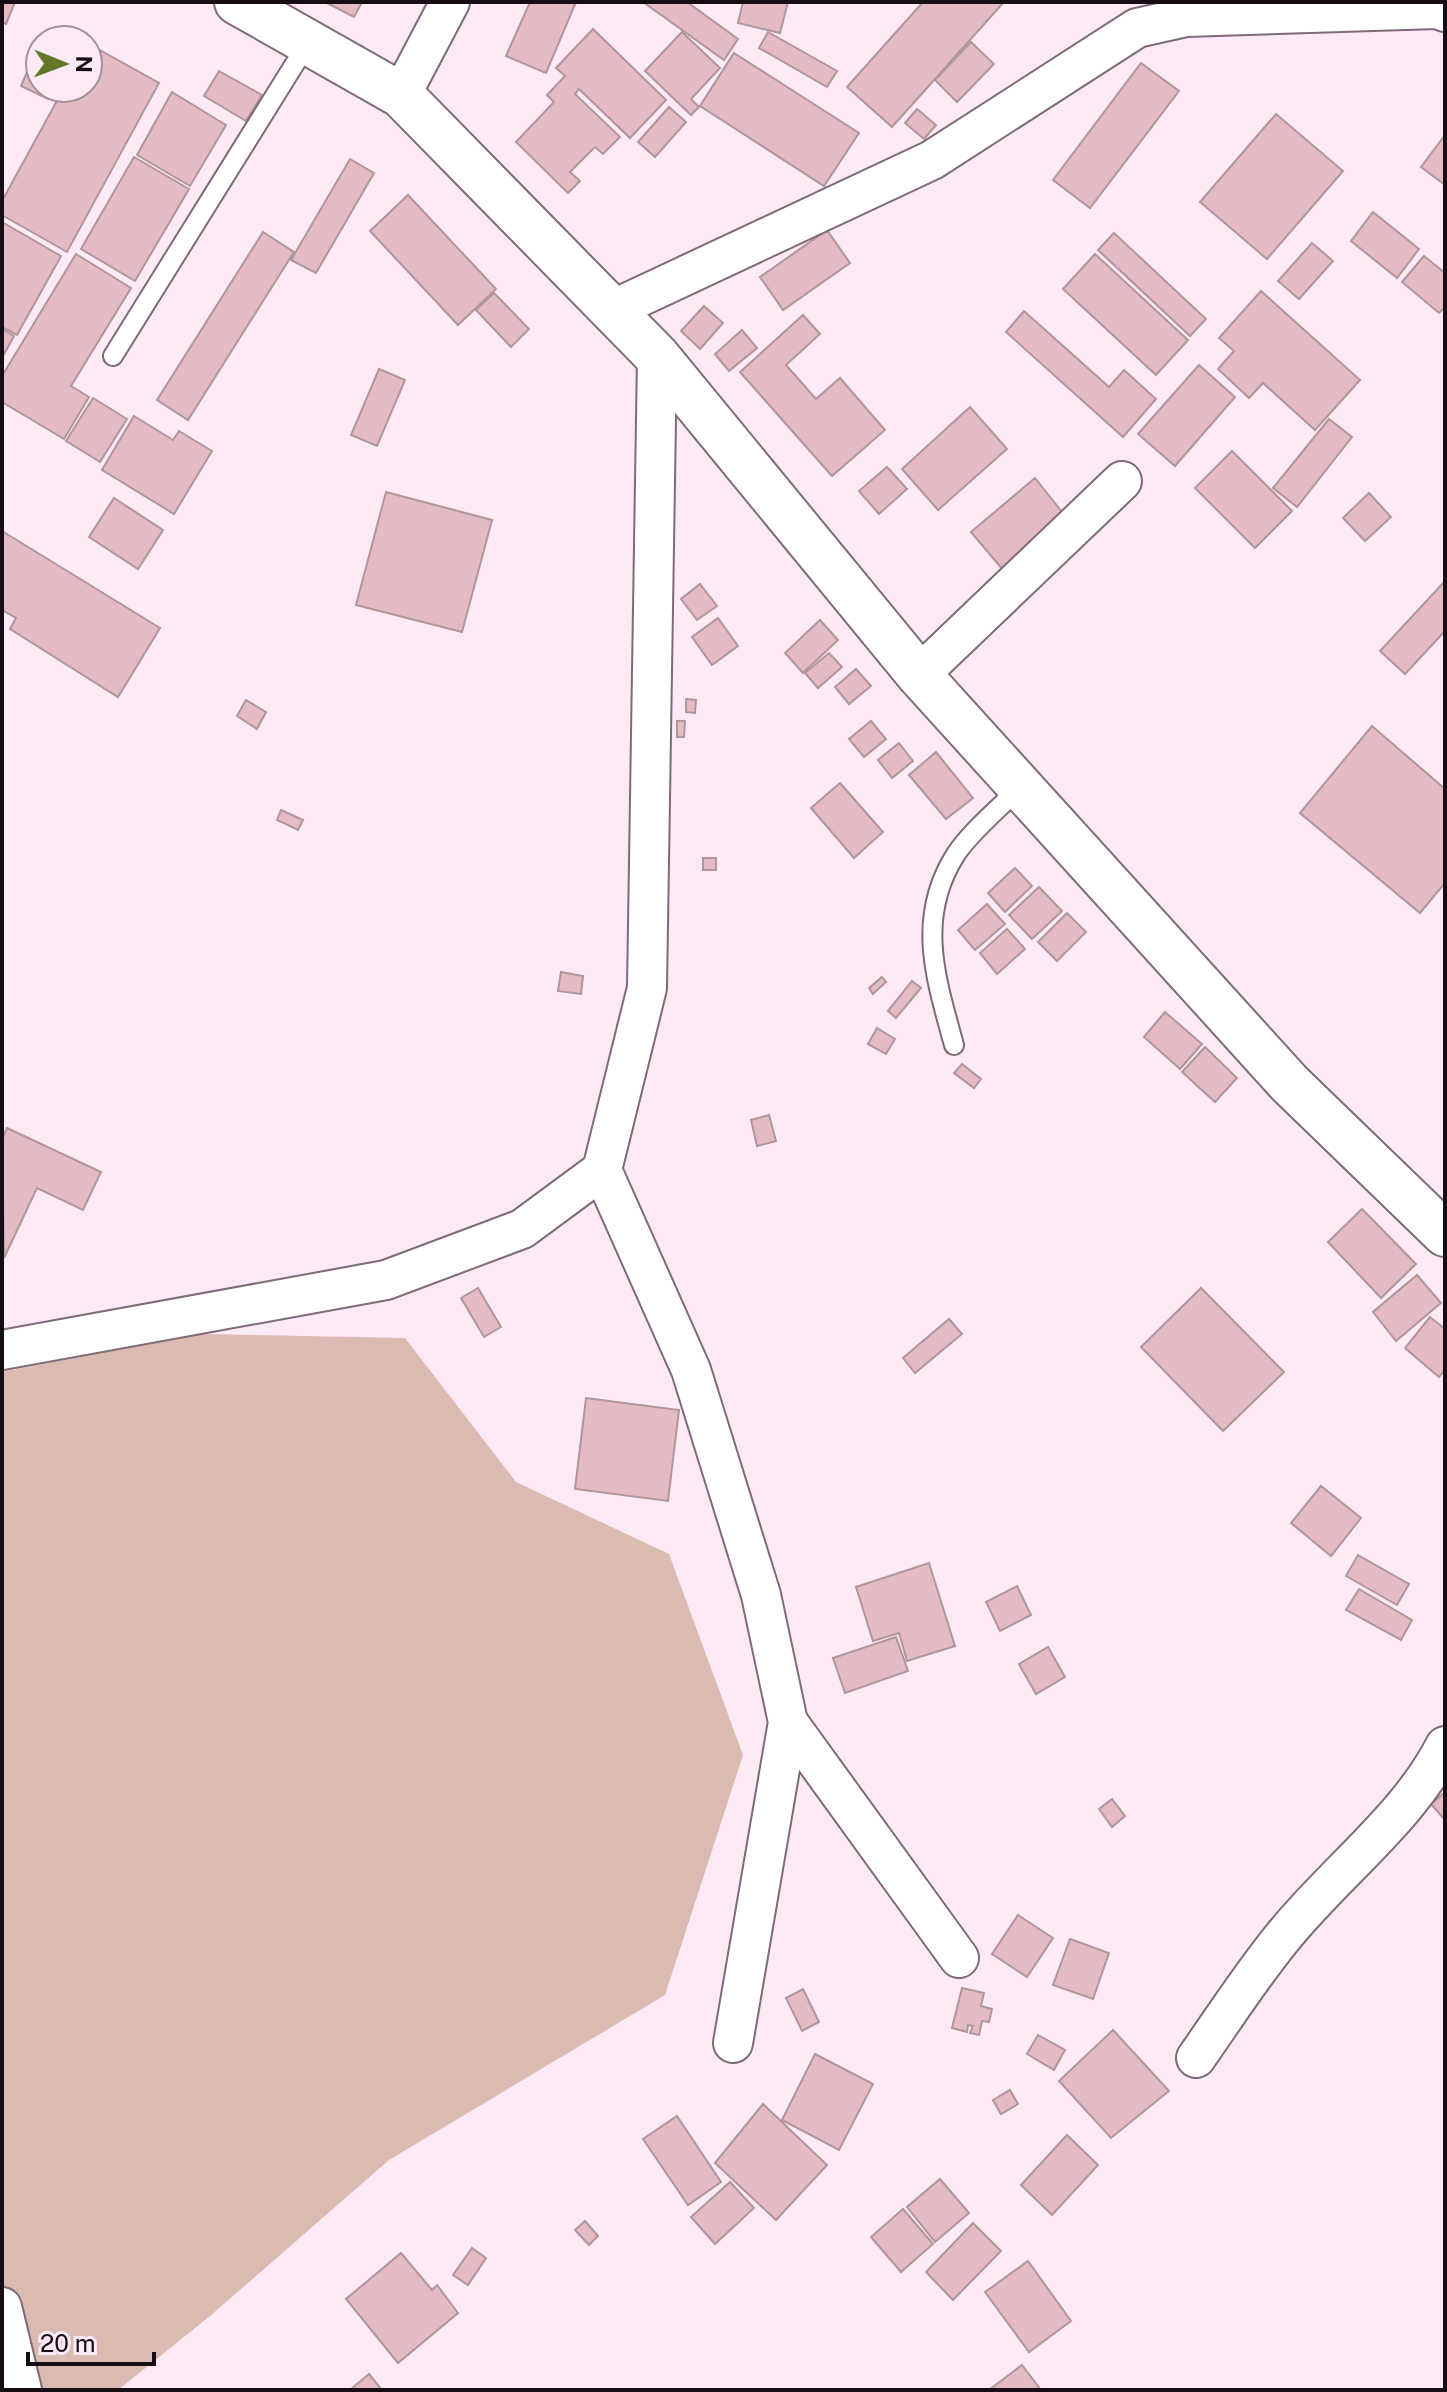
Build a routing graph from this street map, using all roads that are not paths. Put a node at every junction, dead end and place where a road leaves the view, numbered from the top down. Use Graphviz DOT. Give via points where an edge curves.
graph roads {
  1 [pos="237,2"];
  2 [pos="450,2"];
  3 [pos="1445,12"];
  4 [pos="309,41"];
  5 [pos="401,95"];
  6 [pos="614,309"];
  7 [pos="113,356"];
  8 [pos="657,356"];
  9 [pos="1122,481"];
  10 [pos="919,675"];
  11 [pos="1020,787"];
  12 [pos="954,1045"];
  13 [pos="602,1170"];
  14 [pos="1445,1234"];
  15 [pos="2,1350"];
  16 [pos="788,1722"];
  17 [pos="1445,1746"];
  18 [pos="959,1958"];
  19 [pos="733,2043"];
  20 [pos="1196,2058"];
  21 [pos="2,2307"];
  22 [pos="22,2390"];
  1 -- 4 [label="main road"];
  2 -- 5 [label="street"];
  3 -- 6 [label="street" via="1186,17 1137,28 932,160"];
  4 -- 5 [label="main road"];
  4 -- 7 [label="lane"];
  5 -- 6 [label="main road"];
  6 -- 8 [label="main road"];
  8 -- 10 [label="main road"];
  8 -- 13 [label="street" via="647,988"];
  9 -- 10 [label="street"];
  10 -- 11 [label="main road"];
  11 -- 12 [label="lane" via="956,854 933,917 931,958"];
  11 -- 14 [label="main road" via="1290,1084"];
  13 -- 15 [label="street" via="522,1229 386,1280"];
  13 -- 16 [label="street" via="691,1370 761,1595"];
  16 -- 18 [label="street"];
  16 -- 19 [label="street"];
  17 -- 20 [label="street" via="1364,1850 1283,1937"];
  21 -- 22 [label="street"];
}
